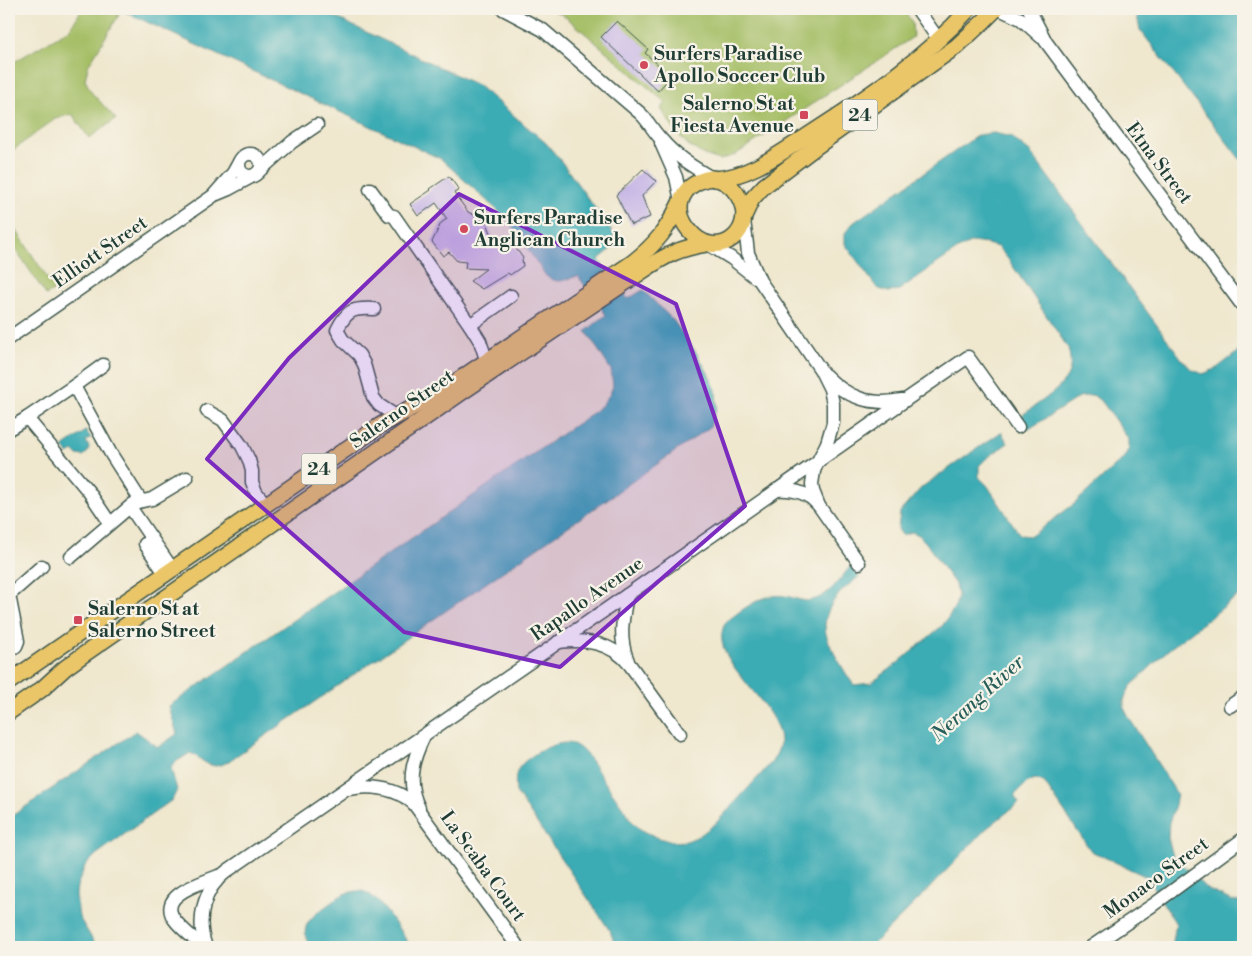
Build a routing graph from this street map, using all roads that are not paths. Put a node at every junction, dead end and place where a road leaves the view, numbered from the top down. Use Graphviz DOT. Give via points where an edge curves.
graph roads {
  1 [pos="503,9"];
  2 [pos="916,9"];
  3 [pos="969,9"];
  4 [pos="998,9"];
  5 [pos="1029,9"];
  6 [pos="939,40"];
  7 [pos="1046,42"];
  8 [pos="317,125"];
  9 [pos="660,138"];
  10 [pos="292,142"];
  11 [pos="244,158"];
  12 [pos="256,174"];
  13 [pos="713,178"];
  14 [pos="370,189"];
  15 [pos="213,196"];
  16 [pos="681,202"];
  17 [pos="744,218"];
  18 [pos="707,244"];
  19 [pos="616,281"];
  20 [pos="760,281"];
  21 [pos="511,296"];
  22 [pos="1242,305"];
  23 [pos="374,309"];
  24 [pos="470,325"];
  25 [pos="9,338"];
  26 [pos="816,364"];
  27 [pos="103,365"];
  28 [pos="490,366"];
  29 [pos="74,386"];
  30 [pos="907,399"];
  31 [pos="207,411"];
  32 [pos="396,416"];
  33 [pos="26,418"];
  34 [pos="1018,427"];
  35 [pos="9,429"];
  36 [pos="818,461"];
  37 [pos="187,478"];
  38 [pos="776,490"];
  39 [pos="141,501"];
  40 [pos="266,505"];
  41 [pos="819,506"];
  42 [pos="126,510"];
  43 [pos="110,523"];
  44 [pos="71,557"];
  45 [pos="859,563"];
  46 [pos="42,566"];
  47 [pos="170,572"];
  48 [pos="627,595"];
  49 [pos="558,642"];
  50 [pos="9,651"];
  51 [pos="53,651"];
  52 [pos="630,665"];
  53 [pos="65,668"];
  54 [pos="9,682"];
  55 [pos="1243,697"];
  56 [pos="1230,706"];
  57 [pos="9,712"];
  58 [pos="425,734"];
  59 [pos="680,734"];
  60 [pos="345,789"];
  61 [pos="420,811"];
  62 [pos="1243,838"];
  63 [pos="227,871"];
  64 [pos="516,944"];
  65 [pos="204,947"];
  66 [pos="1091,947"];
  1 -- 9 [label="street" via="543,30 641,114"];
  2 -- 6 [label="street"];
  3 -- 6 [label="main road, 24"];
  4 -- 7 [label="street, Etna Street" via="1021,19"];
  4 -- 17 [label="main road, 24" via="957,46 764,186 752,199"];
  5 -- 7 [label="street, Etna Street"];
  6 -- 13 [label="main road, 24" via="829,122 765,162 736,176"];
  7 -- 22 [label="street, Etna Street"];
  8 -- 10 [label="street, Elliott Street"];
  9 -- 13 [label="street" via="687,163"];
  9 -- 16 [label="street" via="676,177"];
  10 -- 11 [label="street, Elliott Street"];
  10 -- 12 [label="street, Elliott Street"];
  11 -- 12 [label="street" via="240,168 243,174"];
  11 -- 12 [label="street" via="255,156 259,160"];
  11 -- 15 [label="street, Elliott Street"];
  12 -- 15 [label="street, Elliott Street"];
  13 -- 16 [label="main road, 24" via="692,184"];
  13 -- 17 [label="main road" via="734,190 741,201"];
  14 -- 24 [label="street" via="389,215 394,216"];
  15 -- 25 [label="street, Elliott Street"];
  16 -- 18 [label="main road" via="685,225 696,238"];
  16 -- 19 [label="main road, Salerno Street / 24" via="660,238"];
  17 -- 18 [label="main road, 24" via="738,232 728,241"];
  17 -- 20 [label="street" via="748,254"];
  18 -- 19 [label="main road, Salerno Street / 24" via="674,252"];
  18 -- 20 [label="street"];
  19 -- 28 [label="main road, Salerno Street / 24"];
  20 -- 26 [label="street"];
  21 -- 24 [label="street"];
  23 -- 32 [label="street" via="358,308 348,313 337,330 364,364 373,397"];
  24 -- 28 [label="street"];
  26 -- 30 [label="street" via="834,383 857,398 871,402"];
  26 -- 36 [label="street" via="830,389 833,411 830,434"];
  27 -- 29 [label="street"];
  28 -- 32 [label="main road, Salerno Street / 24"];
  28 -- 53 [label="main road, Salerno Street / 24"];
  29 -- 33 [label="street"];
  29 -- 39 [label="street" via="110,454"];
  30 -- 34 [label="street, Rapallo Avenue" via="968,357"];
  30 -- 36 [label="street, Rapallo Avenue"];
  31 -- 40 [label="street" via="223,420 242,446 249,460 256,492"];
  32 -- 40 [label="main road, Salerno Street / 24"];
  33 -- 35 [label="street"];
  33 -- 43 [label="street"];
  36 -- 38 [label="street, Rapallo Avenue"];
  36 -- 41 [label="street" via="812,484"];
  37 -- 39 [label="street" via="152,499"];
  38 -- 41 [label="street" via="802,493"];
  38 -- 48 [label="street, Rapallo Avenue"];
  39 -- 42 [label="street"];
  40 -- 47 [label="main road, Salerno Street / 24"];
  41 -- 45 [label="street"];
  42 -- 43 [label="street"];
  42 -- 47 [label="street"];
  43 -- 44 [label="street"];
  46 -- 50 [label="street" via="9,595 18,641"];
  47 -- 51 [label="main road, Salerno Street / 24"];
  48 -- 49 [label="street, Rapallo Avenue"];
  48 -- 52 [label="street" via="621,631"];
  49 -- 52 [label="street" via="598,643 616,652"];
  49 -- 58 [label="street, Rapallo Avenue"];
  51 -- 53 [label="main road"];
  51 -- 54 [label="main road, Salerno Street / 24"];
  52 -- 59 [label="street"];
  53 -- 57 [label="main road, Salerno Street / 24"];
  55 -- 56 [label="street"];
  58 -- 60 [label="street, Rapallo Avenue"];
  58 -- 61 [label="street, La Scaba Court" via="415,755 412,774 414,796"];
  60 -- 61 [label="street, La Scaba Court" via="366,786 386,789 410,800"];
  60 -- 63 [label="street, Rapallo Avenue"];
  61 -- 64 [label="street, La Scaba Court"];
  62 -- 66 [label="street, Monaco Street"];
  63 -- 65 [label="street, Rapallo Avenue" via="211,888 204,904"];
  63 -- 65 [label="street, Rapallo Avenue" via="179,894 172,902 173,918"];
}
